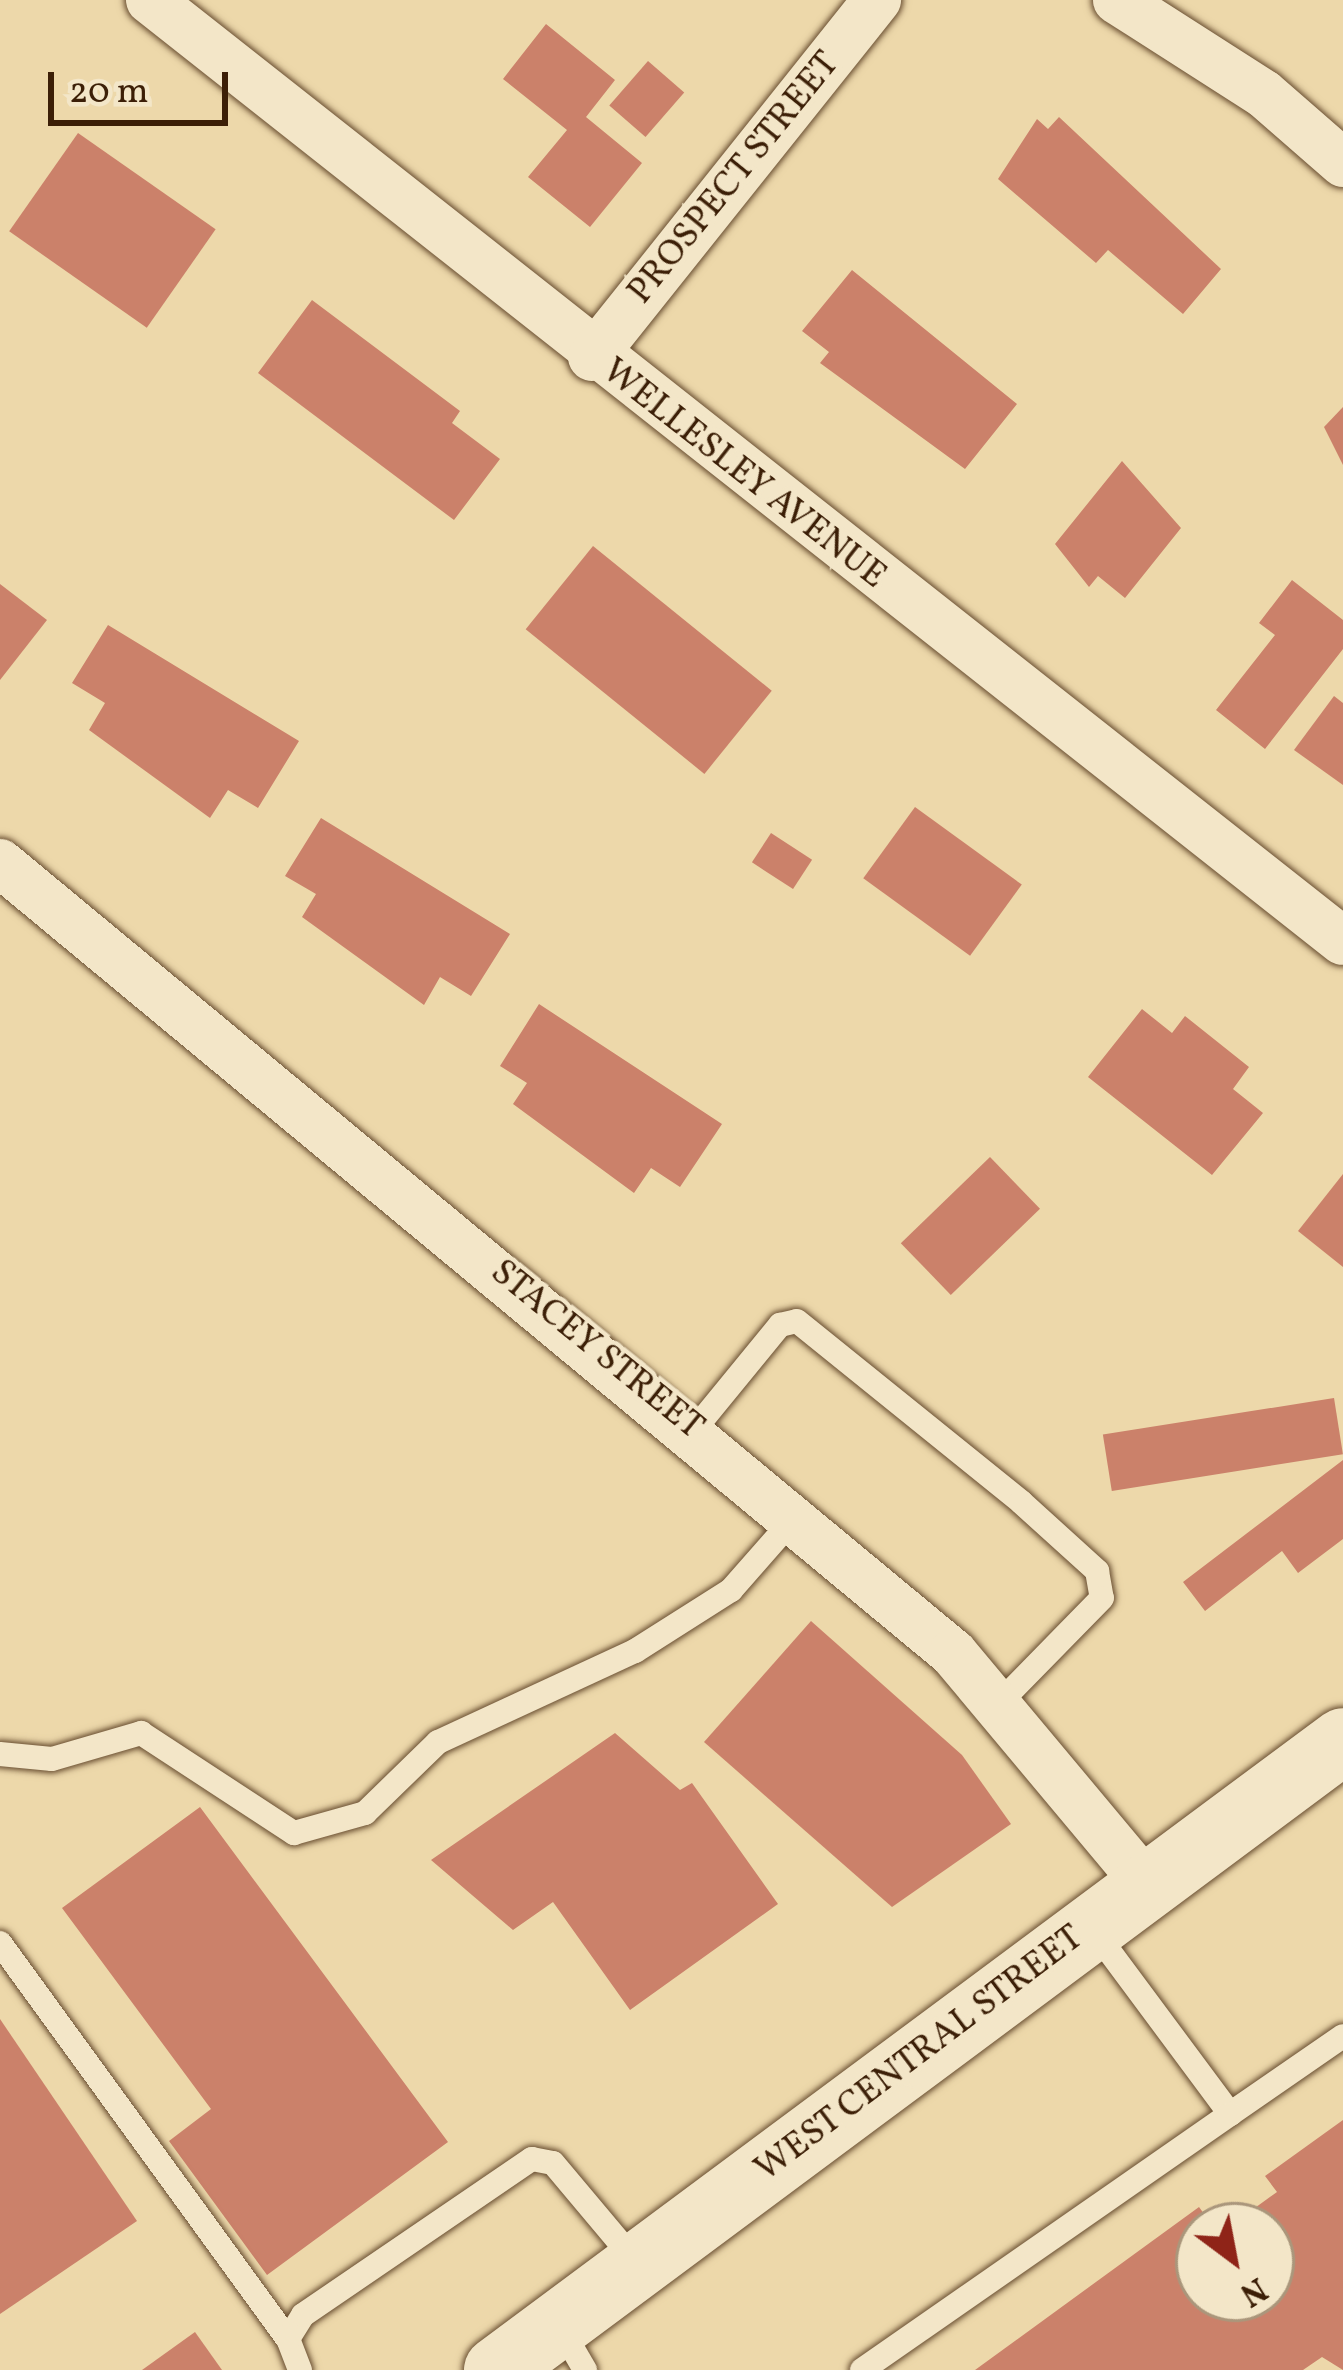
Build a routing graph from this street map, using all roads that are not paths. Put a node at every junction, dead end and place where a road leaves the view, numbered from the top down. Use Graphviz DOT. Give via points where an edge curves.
graph roads {
  1 [pos="150,0"];
  2 [pos="877,0"];
  3 [pos="1117,0"];
  4 [pos="1343,164"];
  5 [pos="592,357"];
  6 [pos="0,863"];
  7 [pos="1343,941"];
  8 [pos="694,1430"];
  9 [pos="796,1516"];
  10 [pos="1000,1702"];
  11 [pos="1343,1741"];
  12 [pos="0,1754"];
  13 [pos="1147,1885"];
  14 [pos="1091,1927"];
  15 [pos="0,1943"];
  16 [pos="1343,2036"];
  17 [pos="1230,2114"];
  18 [pos="638,2265"];
  19 [pos="288,2339"];
  20 [pos="572,2348"];
  21 [pos="300,2370"];
  22 [pos="497,2370"];
  23 [pos="862,2370"];
  1 -- 5 [label="street, WELLESLEY AVENUE"];
  2 -- 5 [label="street, PROSPECT STREET"];
  3 -- 4 [label="street" via="1264,94"];
  5 -- 7 [label="street, WELLESLEY AVENUE"];
  6 -- 8 [label="street, STACEY STREET"];
  8 -- 9 [label="street, STACEY STREET"];
  8 -- 10 [label="lane" via="780,1325 797,1322 1021,1502 1097,1571 1102,1598"];
  9 -- 10 [label="street, STACEY STREET"];
  9 -- 12 [label="lane" via="730,1590 635,1651 438,1742 365,1814 294,1833 141,1733 52,1759"];
  10 -- 13 [label="street, STACEY STREET"];
  11 -- 13 [label="main road, WEST CENTRAL STREET"];
  13 -- 14 [label="main road, WEST CENTRAL STREET"];
  14 -- 17 [label="lane"];
  14 -- 18 [label="main road, WEST CENTRAL STREET"];
  15 -- 19 [label="lane"];
  16 -- 17 [label="lane"];
  17 -- 23 [label="lane"];
  18 -- 19 [label="lane" via="553,2163 532,2159 303,2315"];
  18 -- 20 [label="main road, WEST CENTRAL STREET"];
  19 -- 21 [label="lane"];
  20 -- 22 [label="main road, WEST CENTRAL STREET"];
}
